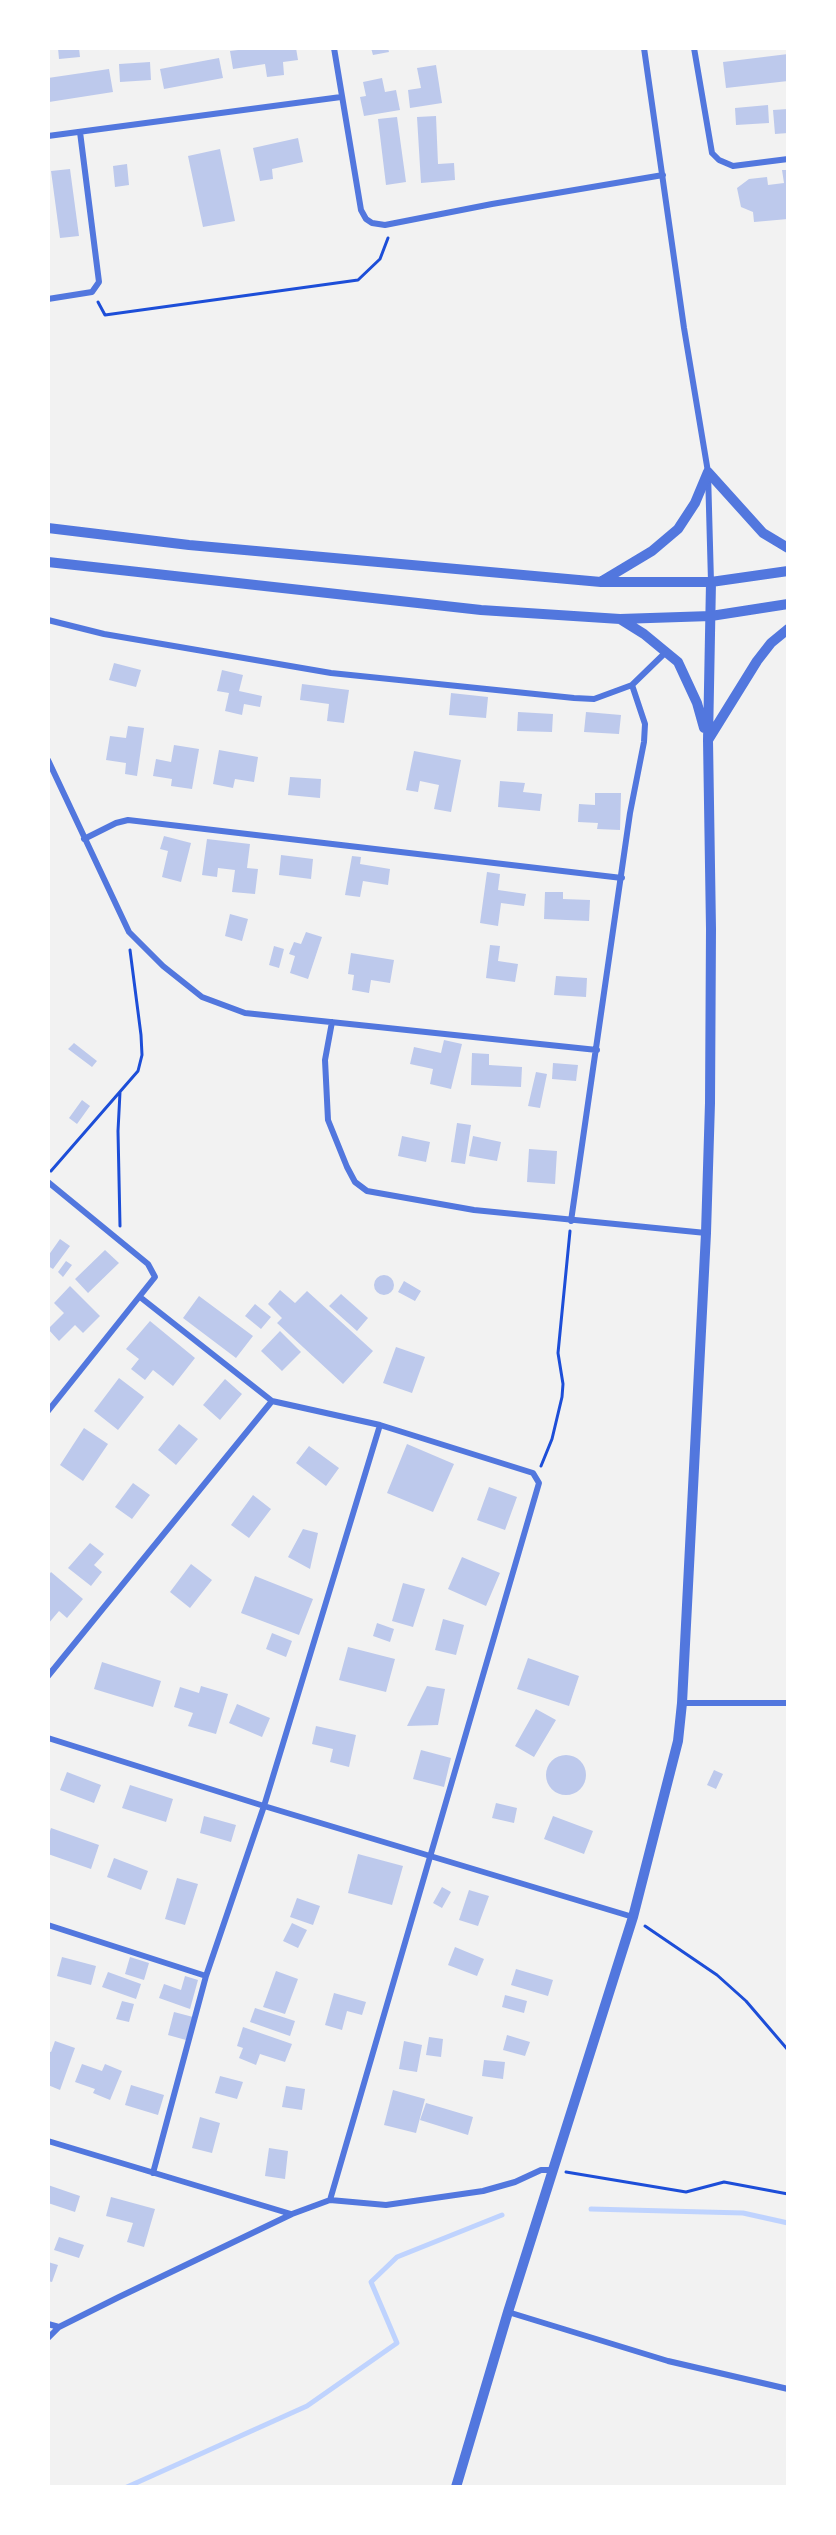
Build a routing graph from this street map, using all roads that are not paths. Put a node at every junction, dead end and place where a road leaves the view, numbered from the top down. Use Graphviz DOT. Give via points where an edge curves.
graph roads {
  1 [pos="334,48"];
  2 [pos="644,48"];
  3 [pos="694,48"];
  4 [pos="341,97"];
  5 [pos="80,132"];
  6 [pos="48,136"];
  7 [pos="788,159"];
  8 [pos="663,175"];
  9 [pos="48,299"];
  10 [pos="708,472"];
  11 [pos="48,528"];
  12 [pos="788,548"];
  13 [pos="48,562"];
  14 [pos="788,571"];
  15 [pos="601,582"];
  16 [pos="711,582"];
  17 [pos="788,604"];
  18 [pos="711,616"];
  19 [pos="620,619"];
  20 [pos="48,620"];
  21 [pos="788,629"];
  22 [pos="666,651"];
  23 [pos="632,685"];
  24 [pos="708,740"];
  25 [pos="48,760"];
  26 [pos="84,839"];
  27 [pos="622,878"];
  28 [pos="332,1022"];
  29 [pos="597,1050"];
  30 [pos="48,1182"];
  31 [pos="571,1221"];
  32 [pos="706,1233"];
  33 [pos="140,1297"];
  34 [pos="272,1401"];
  35 [pos="48,1411"];
  36 [pos="380,1425"];
  37 [pos="48,1676"];
  38 [pos="682,1703"];
  39 [pos="788,1703"];
  40 [pos="48,1738"];
  41 [pos="264,1806"];
  42 [pos="431,1856"];
  43 [pos="633,1917"];
  44 [pos="48,1925"];
  45 [pos="207,1976"];
  46 [pos="48,2140"];
  47 [pos="553,2170"];
  48 [pos="153,2173"];
  49 [pos="330,2200"];
  50 [pos="292,2214"];
  51 [pos="508,2312"];
  52 [pos="48,2324"];
  53 [pos="59,2328"];
  54 [pos="48,2338"];
  55 [pos="788,2389"];
  56 [pos="456,2487"];
  1 -- 4 [label="street"];
  2 -- 8 [label="street"];
  3 -- 7 [label="street" via="712,153 733,166"];
  4 -- 5 [label="street"];
  4 -- 8 [label="street" via="361,210 372,223 393,224"];
  5 -- 6 [label="street"];
  5 -- 9 [label="street" via="99,282 92,292"];
  8 -- 10 [label="street"];
  10 -- 12 [label="street" via="763,533"];
  10 -- 15 [label="street" via="678,529 652,551"];
  10 -- 16 [label="street"];
  11 -- 15 [label="street" via="189,545"];
  13 -- 19 [label="street" via="481,610"];
  14 -- 16 [label="street"];
  15 -- 16 [label="street"];
  16 -- 18 [label="street"];
  17 -- 18 [label="street"];
  18 -- 19 [label="street"];
  18 -- 24 [label="street"];
  19 -- 22 [label="street"];
  20 -- 23 [label="street" via="104,634 331,673 594,699"];
  21 -- 24 [label="street" via="757,661"];
  22 -- 23 [label="street"];
  22 -- 24 [label="street" via="678,662 687,680"];
  23 -- 27 [label="street" via="645,724"];
  24 -- 32 [label="street" via="711,940"];
  25 -- 26 [label="street"];
  26 -- 27 [label="street" via="128,820"];
  26 -- 28 [label="street" via="129,932 202,997 245,1012"];
  27 -- 29 [label="street"];
  28 -- 29 [label="street"];
  28 -- 31 [label="street" via="325,1060 328,1120 356,1182 367,1191 474,1210"];
  29 -- 31 [label="street"];
  30 -- 33 [label="street" via="148,1264 155,1276"];
  31 -- 32 [label="street"];
  32 -- 38 [label="street"];
  33 -- 34 [label="street"];
  33 -- 35 [label="street"];
  34 -- 36 [label="street"];
  34 -- 37 [label="street"];
  36 -- 41 [label="street"];
  36 -- 42 [label="street" via="533,1473 539,1483"];
  38 -- 39 [label="street"];
  38 -- 43 [label="street" via="678,1741"];
  40 -- 41 [label="street"];
  41 -- 42 [label="street"];
  41 -- 45 [label="street"];
  42 -- 43 [label="street"];
  42 -- 49 [label="street"];
  43 -- 47 [label="street"];
  44 -- 45 [label="street"];
  45 -- 48 [label="street"];
  46 -- 48 [label="street"];
  47 -- 49 [label="street" via="541,2170 483,2191 386,2205"];
  47 -- 51 [label="street"];
  48 -- 50 [label="street"];
  49 -- 50 [label="street"];
  50 -- 53 [label="street"];
  51 -- 55 [label="street" via="668,2361"];
  51 -- 56 [label="street"];
  52 -- 53 [label="street"];
  53 -- 54 [label="street"];
}
